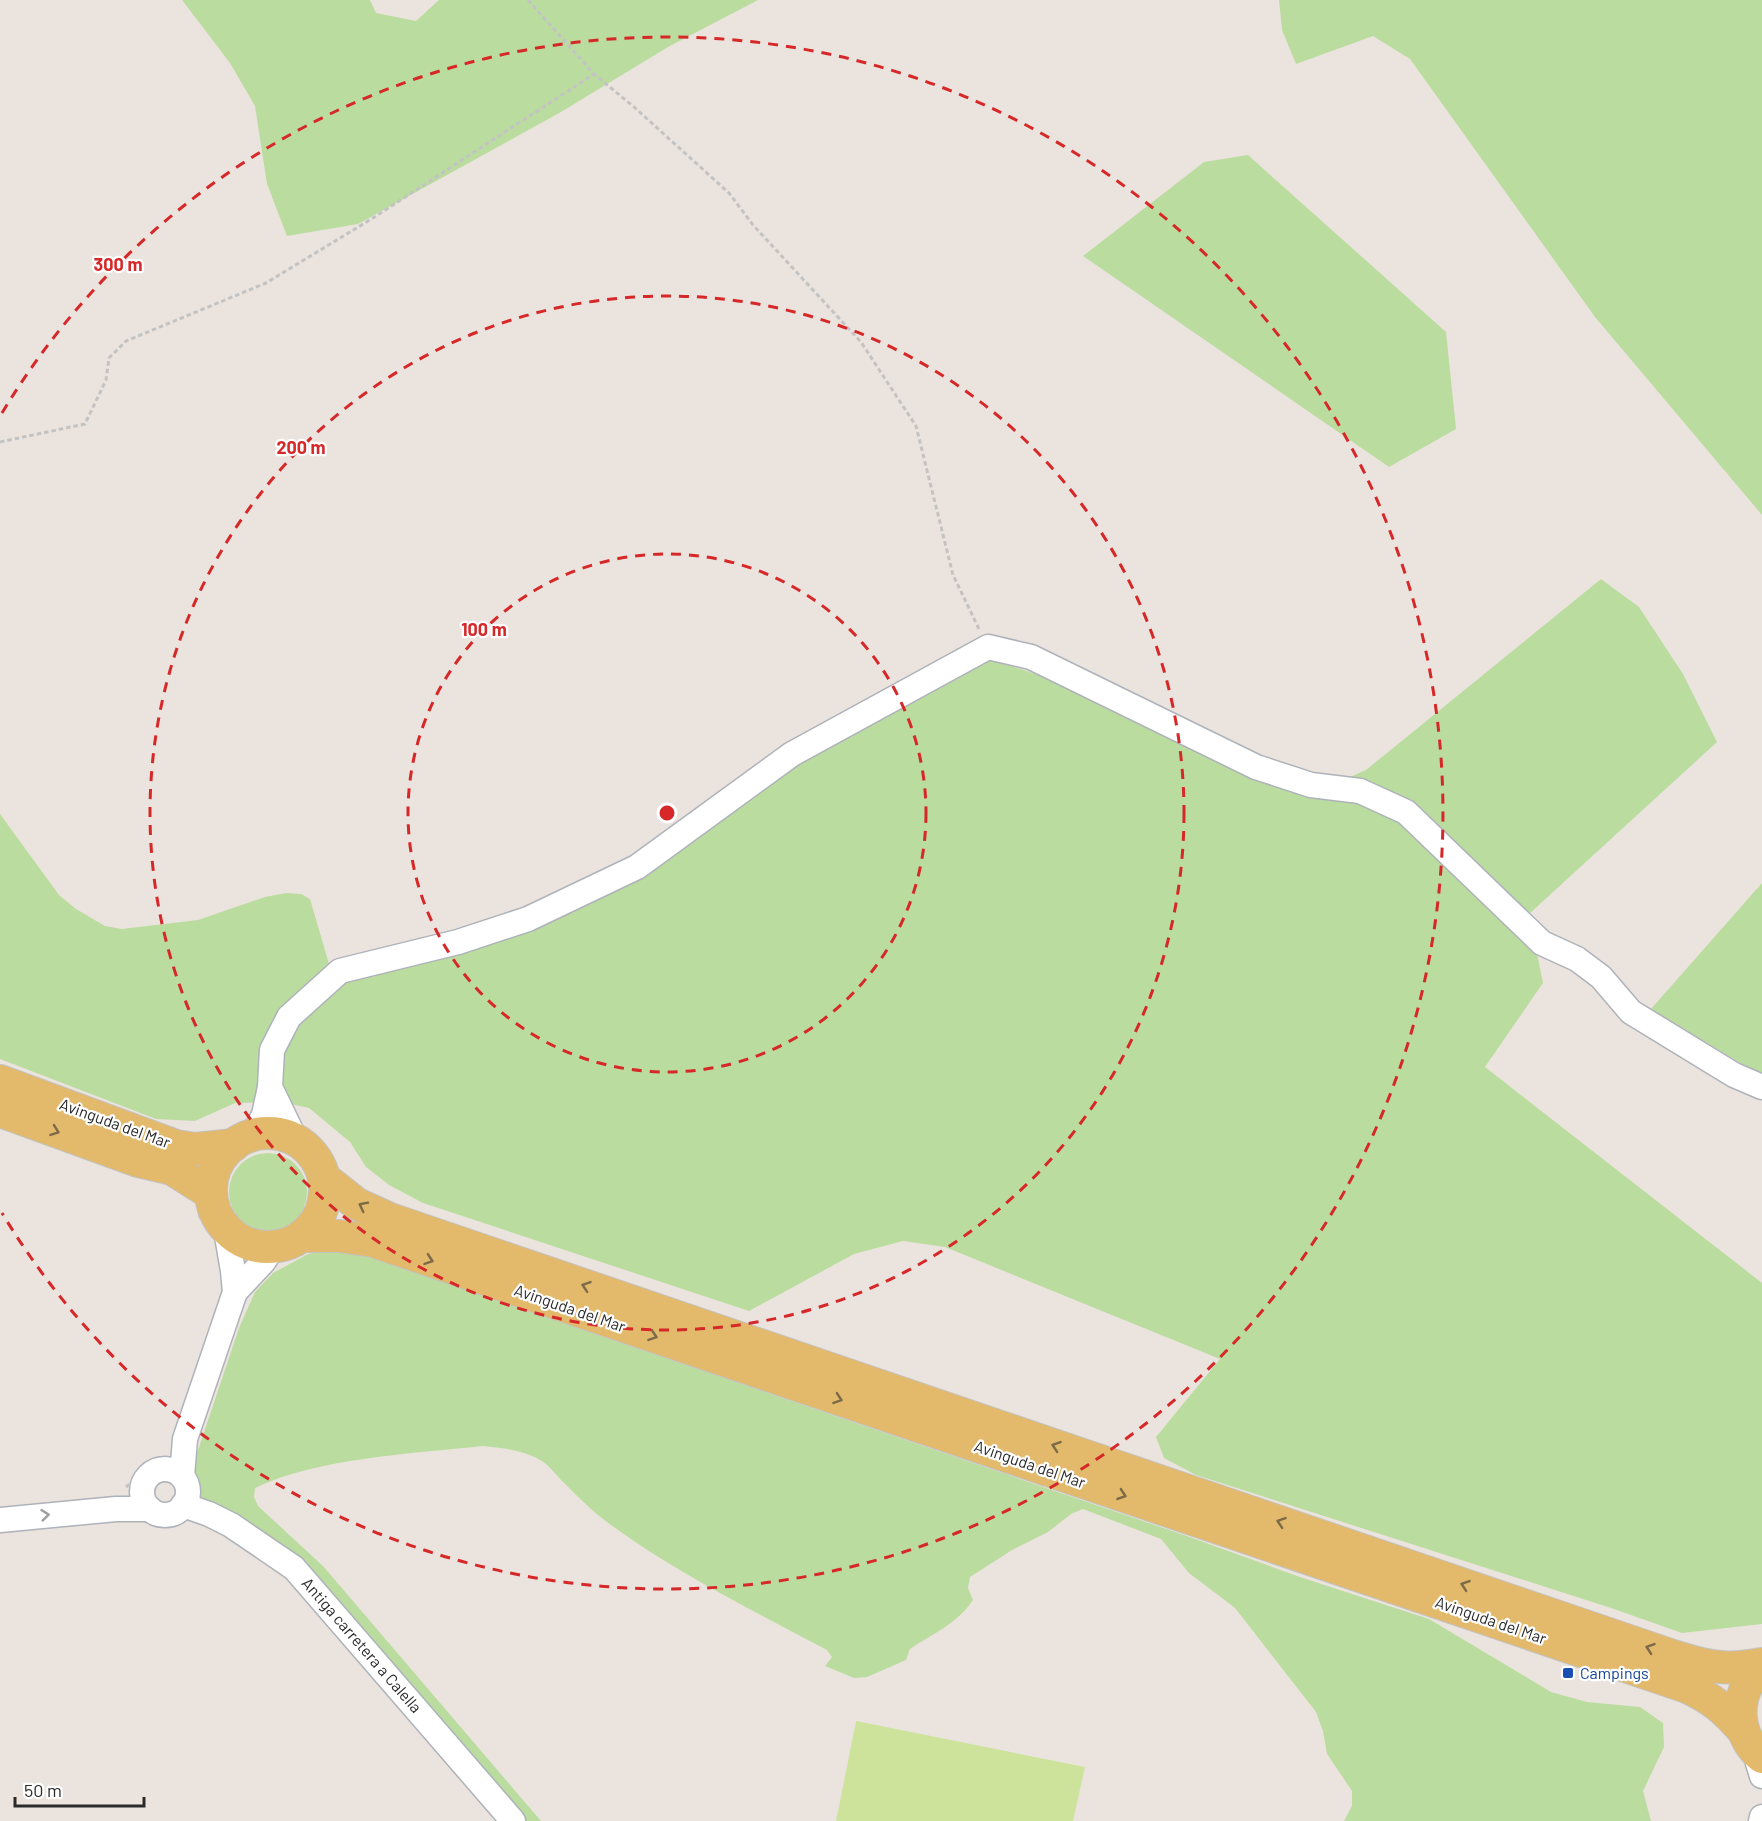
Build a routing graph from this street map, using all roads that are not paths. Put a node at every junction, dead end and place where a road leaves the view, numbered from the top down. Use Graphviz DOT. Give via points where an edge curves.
graph roads {
  1 [pos="0,1081"];
  2 [pos="270,1087"];
  3 [pos="1762,1087"];
  4 [pos="0,1111"];
  5 [pos="243,1140"];
  6 [pos="296,1140"];
  7 [pos="324,1178"];
  8 [pos="210,1193"];
  9 [pos="226,1230"];
  10 [pos="302,1236"];
  11 [pos="273,1247"];
  12 [pos="235,1292"];
  13 [pos="172,1470"];
  14 [pos="183,1505"];
  15 [pos="150,1509"];
  16 [pos="0,1520"];
  17 [pos="1762,1665"];
  18 [pos="1755,1753"];
  19 [pos="513,1821"];
  1 -- 5 [label="main road, Avinguda del Mar" via="176,1146 195,1149"];
  2 -- 3 [label="street" via="272,1050 289,1017 340,972 528,920 637,867 792,754 988,647 1031,657 1256,767 1311,785 1360,791 1406,813 1542,943 1577,959 1601,977 1631,1012 1734,1075"];
  2 -- 5 [label="street" via="264,1115"];
  2 -- 6 [label="street"];
  4 -- 8 [label="main road, Avinguda del Mar, one-way" via="138,1161 172,1169"];
  5 -- 6 [label="main road" via="268,1133"];
  5 -- 8 [label="main road" via="221,1158"];
  6 -- 7 [label="main road" via="309,1150"];
  7 -- 10 [label="main road" via="321,1210"];
  17 -- 7 [label="main road, Avinguda del Mar, one-way" via="1718,1668 1673,1656 390,1220 357,1204"];
  8 -- 9 [label="main road" via="215,1213"];
  9 -- 11 [label="main road" via="256,1246"];
  9 -- 12 [label="street"];
  10 -- 11 [label="main road"];
  10 -- 18 [label="main road, Avinguda del Mar, one-way" via="373,1241 1519,1629 1701,1694 1721,1706"];
  11 -- 12 [label="street"];
  12 -- 13 [label="street"];
  13 -- 14 [label="street" via="188,1491"];
  13 -- 15 [label="street" via="153,1472 143,1483 142,1497"];
  14 -- 15 [label="street" via="171,1514"];
  14 -- 19 [label="street, Antiga carretera a Calella" via="231,1525 294,1568"];
  16 -- 15 [label="street, one-way"];
  17 -- 18 [label="main road" via="1743,1692 1740,1715"];
}
